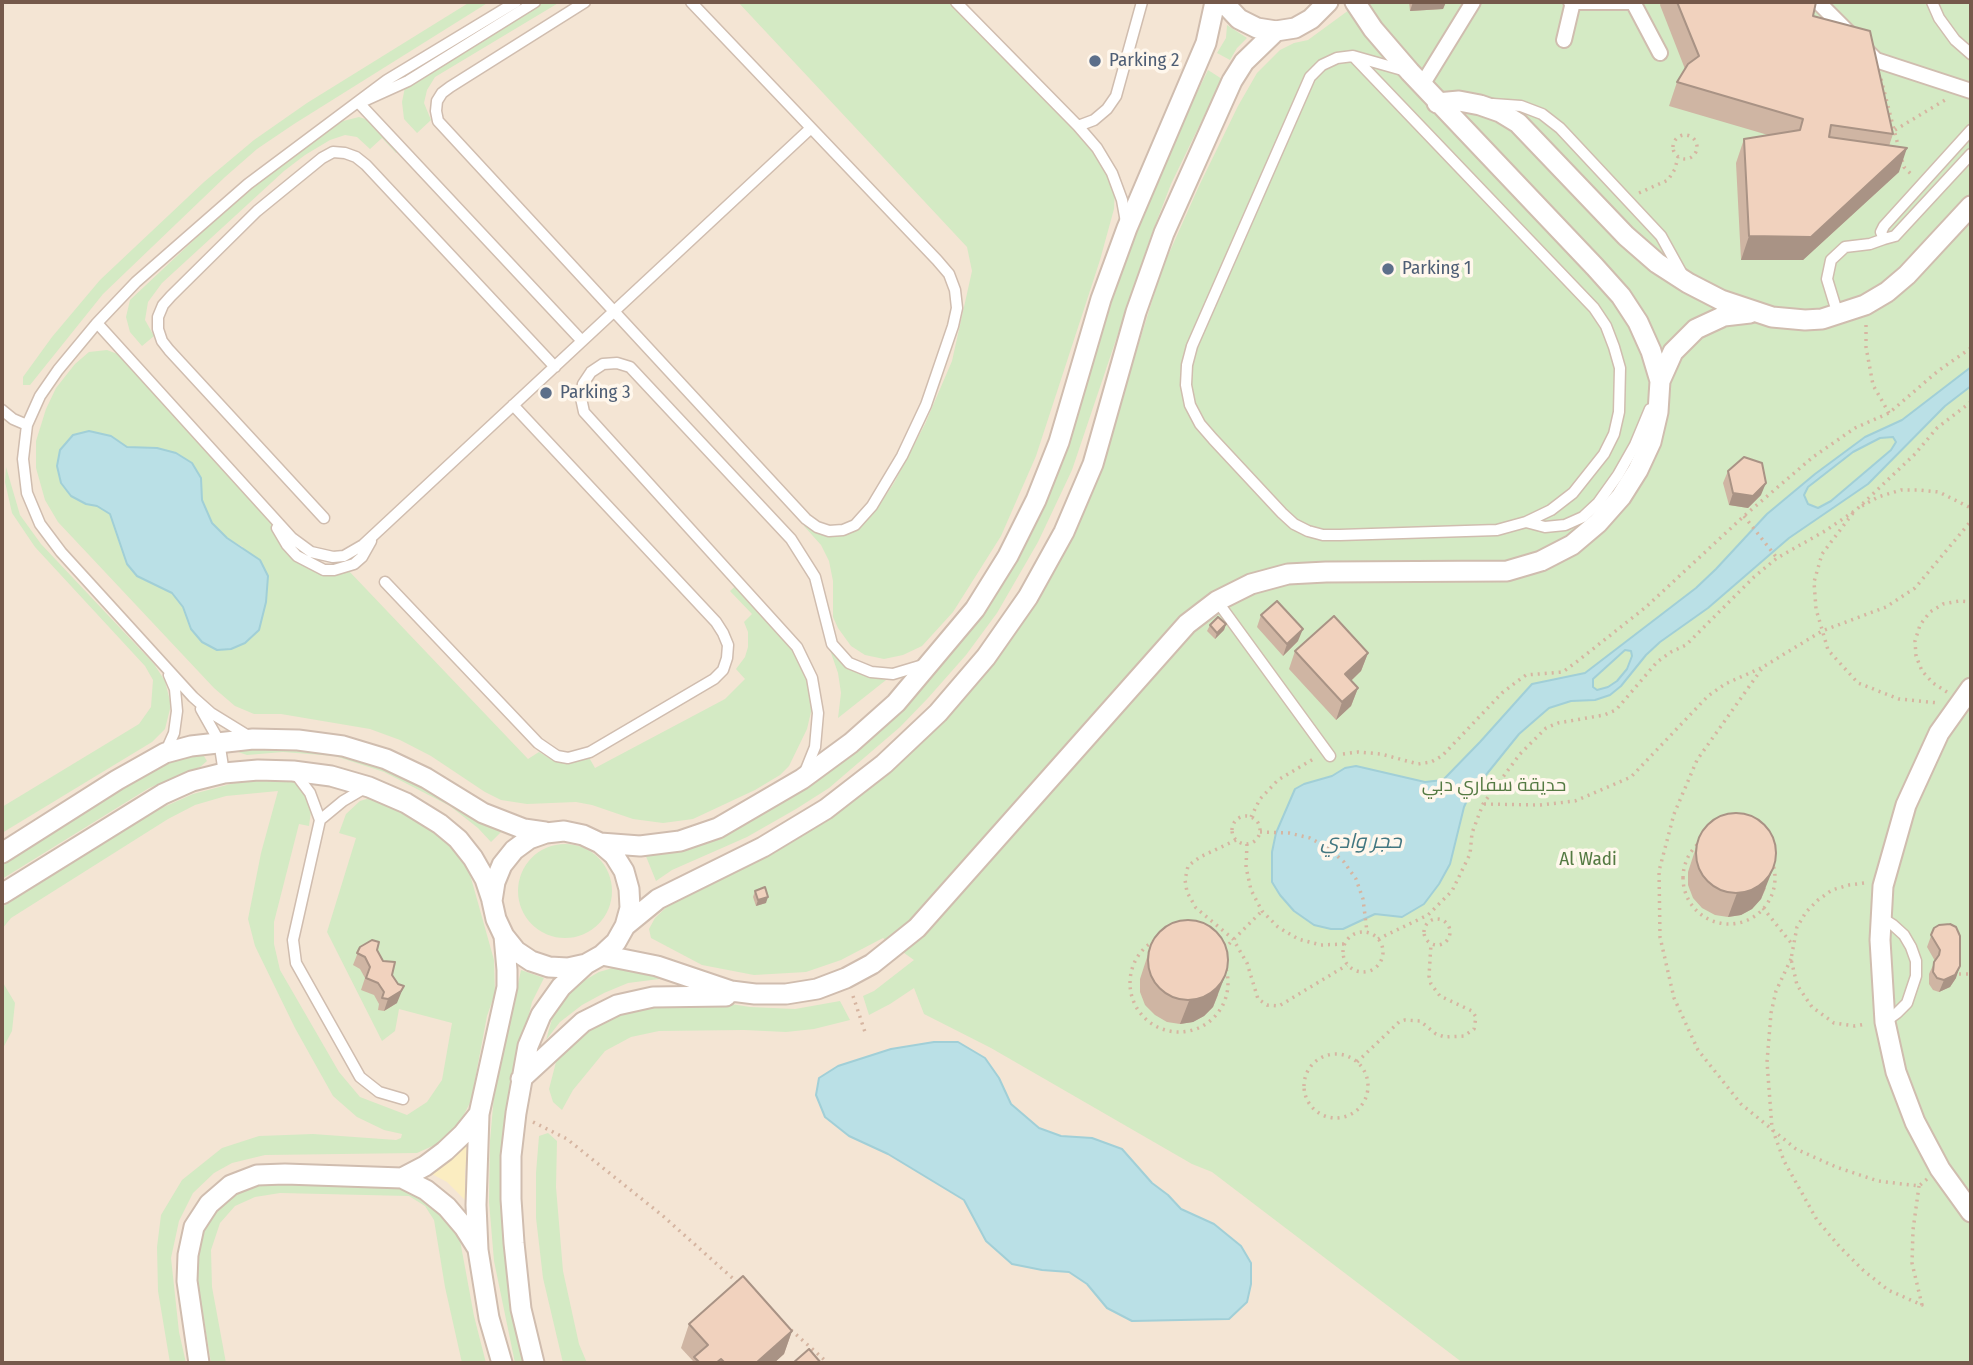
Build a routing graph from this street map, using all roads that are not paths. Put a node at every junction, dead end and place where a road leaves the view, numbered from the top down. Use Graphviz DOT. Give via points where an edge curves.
graph roads {
  1 [pos="516,2"];
  2 [pos="535,2"];
  3 [pos="585,2"];
  4 [pos="691,2"];
  5 [pos="949,2"];
  6 [pos="956,2"];
  7 [pos="1142,2"];
  8 [pos="1215,2"];
  9 [pos="1223,2"];
  10 [pos="1328,2"];
  11 [pos="1354,2"];
  12 [pos="1473,2"];
  13 [pos="1572,2"];
  14 [pos="1633,2"];
  15 [pos="1818,2"];
  16 [pos="1932,2"];
  17 [pos="969,14"];
  18 [pos="1276,31"];
  19 [pos="1564,40"];
  20 [pos="1660,53"];
  21 [pos="1971,54"];
  22 [pos="1353,56"];
  23 [pos="1416,79"];
  24 [pos="1968,90"];
  25 [pos="359,103"];
  26 [pos="1437,103"];
  27 [pos="1480,104"];
  28 [pos="1078,126"];
  29 [pos="811,128"];
  30 [pos="1971,130"];
  31 [pos="1971,154"];
  32 [pos="1971,206"];
  33 [pos="1128,228"];
  34 [pos="1884,239"];
  35 [pos="1688,284"];
  36 [pos="613,312"];
  37 [pos="1756,313"];
  38 [pos="1838,315"];
  39 [pos="97,323"];
  40 [pos="582,341"];
  41 [pos="555,367"];
  42 [pos="1660,381"];
  43 [pos="513,405"];
  44 [pos="2,410"];
  45 [pos="27,425"];
  46 [pos="324,518"];
  47 [pos="1525,522"];
  48 [pos="385,582"];
  49 [pos="1217,601"];
  50 [pos="936,658"];
  51 [pos="166,668"];
  52 [pos="1966,694"];
  53 [pos="193,697"];
  54 [pos="253,739"];
  55 [pos="219,741"];
  56 [pos="165,753"];
  57 [pos="1330,756"];
  58 [pos="293,771"];
  59 [pos="224,773"];
  60 [pos="802,779"];
  61 [pos="369,787"];
  62 [pos="320,820"];
  63 [pos="546,833"];
  64 [pos="600,843"];
  65 [pos="2,853"];
  66 [pos="2,894"];
  67 [pos="492,901"];
  68 [pos="1881,918"];
  69 [pos="625,926"];
  70 [pos="504,936"];
  71 [pos="594,959"];
  72 [pos="755,995"];
  73 [pos="1885,1021"];
  74 [pos="520,1080"];
  75 [pos="403,1099"];
  76 [pos="479,1114"];
  77 [pos="402,1178"];
  78 [pos="1971,1212"];
  79 [pos="478,1250"];
  80 [pos="199,1363"];
  81 [pos="502,1363"];
  82 [pos="534,1363"];
  1 -- 25 [label="lane" via="387,80"];
  2 -- 25 [label="lane" via="408,81"];
  3 -- 36 [label="lane" via="450,87 442,93 436,111 444,129"];
  4 -- 29 [label="lane"];
  5 -- 17 [label="lane"];
  6 -- 17 [label="lane"];
  7 -- 28 [label="lane" via="1116,96 1094,120"];
  8 -- 33 [label="street" via="1206,43"];
  9 -- 18 [label="street" via="1239,19"];
  10 -- 18 [label="street" via="1295,28"];
  11 -- 23 [label="street"];
  12 -- 23 [label="street"];
  13 -- 14 [label="street"];
  13 -- 19 [label="street"];
  14 -- 20 [label="street"];
  15 -- 24 [label="street" via="1875,60"];
  16 -- 21 [label="lane" via="1955,40"];
  17 -- 28 [label="lane"];
  18 -- 69 [label="street" via="1244,62 1232,81 1164,233 1136,312 1093,464 1069,521 1028,597 986,657 938,713 884,764 825,809 762,847 667,893"];
  22 -- 23 [label="lane"];
  22 -- 47 [label="lane" via="1594,307 1614,346 1620,368 1614,434 1573,493"];
  22 -- 47 [label="lane" via="1336,58 1310,77 1192,346 1186,386 1191,405 1213,439 1282,513 1308,531 1340,535 1497,530"];
  23 -- 26 [label="street"];
  25 -- 39 [label="lane" via="248,184 136,282"];
  25 -- 40 [label="lane"];
  26 -- 27 [label="street"];
  26 -- 42 [label="street" via="1621,296 1638,322"];
  27 -- 35 [label="street" via="1518,123 1626,236"];
  27 -- 35 [label="lane" via="1521,106 1560,128 1661,236"];
  28 -- 33 [label="lane" via="1112,173"];
  29 -- 36 [label="lane"];
  29 -- 36 [label="lane" via="937,260 956,290 953,326 926,405 902,456 855,526 829,531 806,519"];
  30 -- 34 [label="lane" via="1881,229"];
  31 -- 34 [label="lane" via="1895,236"];
  32 -- 38 [label="street" via="1888,292"];
  33 -- 50 [label="street" via="1036,500 975,609"];
  34 -- 38 [label="lane" via="1845,247 1831,260 1827,279"];
  35 -- 37 [label="street"];
  36 -- 40 [label="lane"];
  37 -- 38 [label="street" via="1805,320"];
  37 -- 42 [label="street" via="1724,316 1696,329 1673,352"];
  39 -- 43 [label="lane" via="274,518 297,556 324,570 354,564 372,536"];
  39 -- 45 [label="lane" via="40,396"];
  40 -- 41 [label="lane"];
  41 -- 43 [label="lane"];
  41 -- 46 [label="lane" via="366,165 345,153 333,152 322,158 257,211 171,296 158,317 158,329 169,350"];
  42 -- 47 [label="lane" via="1635,445 1598,503 1565,526"];
  42 -- 49 [label="street" via="1651,442 1621,497 1572,545 1541,561 1507,570 1472,572 1288,574 1251,584"];
  43 -- 48 [label="lane" via="716,622 728,645 723,670 590,752 557,756 538,743"];
  44 -- 45 [label="lane"];
  45 -- 51 [label="lane" via="23,459 27,493 40,524"];
  49 -- 57 [label="lane"];
  49 -- 72 [label="street" via="1187,624 917,928 872,964 846,978 817,989"];
  50 -- 60 [label="street" via="896,703"];
  50 -- 60 [label="lane" via="893,674 849,663 831,644 815,578 791,539 630,367 603,364 591,372 583,384 584,412 797,647 812,678 818,713 815,747"];
  51 -- 53 [label="lane"];
  51 -- 56 [label="lane" via="175,688 177,711"];
  52 -- 68 [label="street" via="1939,733 1906,805 1883,886"];
  53 -- 54 [label="lane"];
  53 -- 55 [label="lane"];
  54 -- 55 [label="street"];
  54 -- 63 [label="street" via="298,740 386,759 483,813"];
  55 -- 56 [label="street"];
  55 -- 59 [label="lane"];
  56 -- 65 [label="street"];
  58 -- 59 [label="street"];
  58 -- 61 [label="street"];
  58 -- 62 [label="lane" via="310,793"];
  59 -- 66 [label="street" via="163,794"];
  60 -- 64 [label="street" via="718,828 680,841 640,846"];
  61 -- 62 [label="lane"];
  61 -- 67 [label="street" via="406,803 458,839 485,878"];
  62 -- 75 [label="lane" via="293,940 296,963 360,1077 379,1092"];
  63 -- 64 [label="street" via="574,833"];
  63 -- 67 [label="street" via="513,850 502,865"];
  64 -- 69 [label="street" via="624,871 630,908"];
  67 -- 70 [label="street"];
  68 -- 73 [label="street"];
  68 -- 73 [label="lane" via="1904,935 1916,975 1907,1003"];
  69 -- 71 [label="street" via="616,942"];
  70 -- 71 [label="street" via="516,951 549,967 568,968"];
  70 -- 76 [label="street" via="506,987"];
  71 -- 72 [label="street" via="657,966"];
  71 -- 74 [label="street" via="561,987 541,1014"];
  72 -- 74 [label="street" via="653,997 617,1005 583,1022"];
  73 -- 78 [label="street" via="1900,1084 1915,1122 1940,1169"];
  74 -- 82 [label="street" via="511,1156 512,1210 521,1308"];
  76 -- 77 [label="street" via="445,1151"];
  76 -- 79 [label="street"];
  77 -- 79 [label="street" via="447,1207"];
  77 -- 80 [label="street" via="257,1175 231,1185 209,1204 194,1227 188,1255 187,1281"];
  79 -- 81 [label="street"];
}
